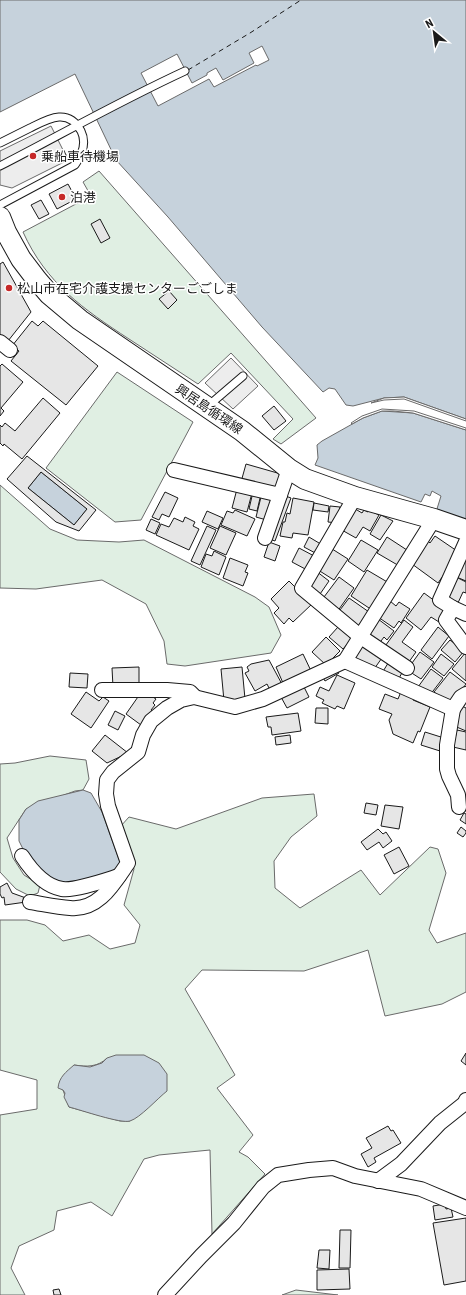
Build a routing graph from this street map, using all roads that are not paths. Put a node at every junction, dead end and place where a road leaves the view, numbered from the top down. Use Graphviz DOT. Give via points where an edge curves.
graph roads {
  1 [pos="186,71"];
  2 [pos="78,126"];
  3 [pos="0,143"];
  4 [pos="0,166"];
  5 [pos="0,205"];
  6 [pos="0,217"];
  7 [pos="243,376"];
  8 [pos="206,407"];
  9 [pos="289,469"];
  10 [pos="174,470"];
  11 [pos="280,496"];
  12 [pos="355,497"];
  13 [pos="434,519"];
  14 [pos="466,530"];
  15 [pos="265,538"];
  16 [pos="466,542"];
  17 [pos="453,608"];
  18 [pos="466,614"];
  19 [pos="361,637"];
  20 [pos="466,647"];
  21 [pos="345,661"];
  22 [pos="407,668"];
  23 [pos="102,690"];
  24 [pos="466,694"];
  25 [pos="194,697"];
  26 [pos="453,709"];
  27 [pos="460,807"];
  28 [pos="22,856"];
  29 [pos="119,876"];
  30 [pos="30,902"];
  31 [pos="466,1100"];
  32 [pos="378,1181"];
  33 [pos="466,1208"];
  34 [pos="165,1295"];
  1 -- 2 [label="lane"];
  2 -- 3 [label="lane" via="64,117 51,117"];
  2 -- 4 [label="lane"];
  2 -- 5 [label="lane" via="82,133 82,156 74,166"];
  6 -- 8 [label="main road, 興居島循環線" via="21,259 49,294 80,320"];
  7 -- 8 [label="lane"];
  8 -- 9 [label="main road, 興居島循環線" via="242,431"];
  9 -- 11 [label="street"];
  9 -- 12 [label="main road, 興居島循環線" via="305,479"];
  10 -- 11 [label="street"];
  11 -- 15 [label="street"];
  12 -- 13 [label="main road, 興居島循環線"];
  12 -- 19 [label="street" via="302,588"];
  13 -- 14 [label="main road, 興居島循環線"];
  13 -- 19 [label="street"];
  16 -- 17 [label="street" via="440,600"];
  17 -- 18 [label="street"];
  17 -- 20 [label="street" via="446,620"];
  19 -- 21 [label="street"];
  19 -- 22 [label="street"];
  21 -- 25 [label="street" via="250,704 235,707"];
  21 -- 26 [label="street"];
  23 -- 25 [label="street" via="168,690 190,692"];
  24 -- 26 [label="street"];
  25 -- 29 [label="street" via="181,700 151,721 138,752 107,780 108,806 128,863"];
  26 -- 27 [label="street" via="447,745 447,769"];
  28 -- 29 [label="street" via="31,870 46,882 62,889"];
  29 -- 30 [label="street" via="104,896 88,906 72,909"];
  31 -- 32 [label="street" via="400,1164"];
  32 -- 33 [label="street" via="421,1189"];
  32 -- 34 [label="street" via="333,1168 278,1175 263,1187 234,1223"];
}
